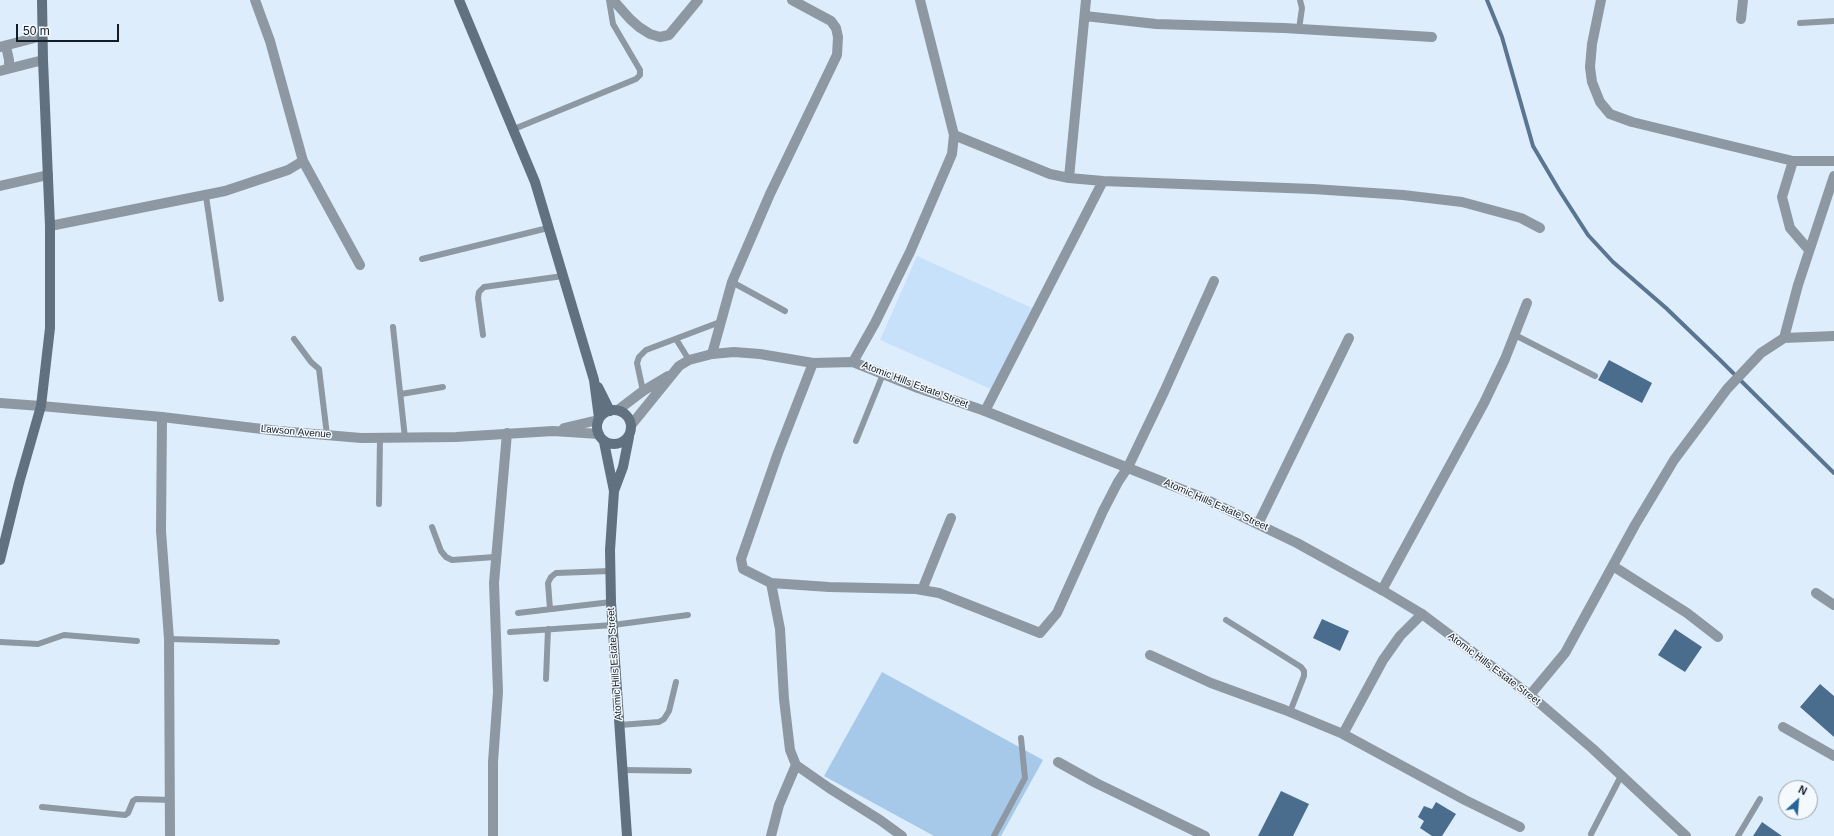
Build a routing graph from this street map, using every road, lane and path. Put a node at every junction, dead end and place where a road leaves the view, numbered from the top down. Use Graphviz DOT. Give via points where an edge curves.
graph roads {
  1 [pos="42,0"];
  2 [pos="255,0"];
  3 [pos="459,0"];
  4 [pos="609,0"];
  5 [pos="613,0"];
  6 [pos="698,0"];
  7 [pos="792,0"];
  8 [pos="920,0"];
  9 [pos="1086,0"];
  10 [pos="1300,0"];
  11 [pos="1601,0"];
  12 [pos="1743,0"];
  13 [pos="1085,16"];
  14 [pos="1741,20"];
  15 [pos="1834,21"];
  16 [pos="1800,23"];
  17 [pos="1299,29"];
  18 [pos="42,36"];
  19 [pos="1432,37"];
  20 [pos="3,47"];
  21 [pos="43,60"];
  22 [pos="5,70"];
  23 [pos="514,129"];
  24 [pos="954,134"];
  25 [pos="304,161"];
  26 [pos="1793,161"];
  27 [pos="1834,161"];
  28 [pos="48,175"];
  29 [pos="1834,176"];
  30 [pos="1069,178"];
  31 [pos="1103,182"];
  32 [pos="0,186"];
  33 [pos="206,196"];
  34 [pos="50,226"];
  35 [pos="548,228"];
  36 [pos="1540,228"];
  37 [pos="1809,250"];
  38 [pos="422,259"];
  39 [pos="360,264"];
  40 [pos="563,276"];
  41 [pos="1214,281"];
  42 [pos="732,282"];
  43 [pos="220,299"];
  44 [pos="1527,303"];
  45 [pos="785,311"];
  46 [pos="720,322"];
  47 [pos="393,327"];
  48 [pos="483,335"];
  49 [pos="1515,335"];
  50 [pos="1834,336"];
  51 [pos="294,338"];
  52 [pos="1349,338"];
  53 [pos="1784,338"];
  54 [pos="676,339"];
  55 [pos="712,354"];
  56 [pos="689,360"];
  57 [pos="852,362"];
  58 [pos="813,363"];
  59 [pos="672,374"];
  60 [pos="883,374"];
  61 [pos="1595,376"];
  62 [pos="594,380"];
  63 [pos="443,387"];
  64 [pos="643,391"];
  65 [pos="401,394"];
  66 [pos="0,403"];
  67 [pos="41,406"];
  68 [pos="614,410"];
  69 [pos="985,411"];
  70 [pos="162,417"];
  71 [pos="598,419"];
  72 [pos="632,424"];
  73 [pos="553,431"];
  74 [pos="506,433"];
  75 [pos="327,435"];
  76 [pos="629,437"];
  77 [pos="380,438"];
  78 [pos="406,438"];
  79 [pos="602,438"];
  80 [pos="856,441"];
  81 [pos="1128,467"];
  82 [pos="614,491"];
  83 [pos="379,504"];
  84 [pos="951,518"];
  85 [pos="1258,524"];
  86 [pos="432,527"];
  87 [pos="496,557"];
  88 [pos="0,560"];
  89 [pos="1613,566"];
  90 [pos="610,571"];
  91 [pos="771,584"];
  92 [pos="922,590"];
  93 [pos="1382,590"];
  94 [pos="1816,593"];
  95 [pos="611,602"];
  96 [pos="1834,605"];
  97 [pos="550,609"];
  98 [pos="518,613"];
  99 [pos="1422,614"];
  100 [pos="688,615"];
  101 [pos="1226,620"];
  102 [pos="613,625"];
  103 [pos="548,629"];
  104 [pos="510,632"];
  105 [pos="1718,637"];
  106 [pos="169,639"];
  107 [pos="137,641"];
  108 [pos="0,642"];
  109 [pos="277,642"];
  110 [pos="1150,655"];
  111 [pos="546,679"];
  112 [pos="676,682"];
  113 [pos="1530,695"];
  114 [pos="1290,712"];
  115 [pos="620,725"];
  116 [pos="1783,727"];
  117 [pos="1343,734"];
  118 [pos="1021,738"];
  119 [pos="1834,756"];
  120 [pos="1058,762"];
  121 [pos="796,765"];
  122 [pos="623,770"];
  123 [pos="689,771"];
  124 [pos="1621,776"];
  125 [pos="1760,799"];
  126 [pos="171,800"];
  127 [pos="42,808"];
  128 [pos="1520,827"];
  129 [pos="1591,834"];
  130 [pos="170,836"];
  131 [pos="493,836"];
  132 [pos="627,836"];
  133 [pos="771,836"];
  134 [pos="902,836"];
  135 [pos="994,836"];
  136 [pos="1205,836"];
  137 [pos="1686,836"];
  138 [pos="1738,836"];
  1 -- 18 [label="main road"];
  2 -- 25 [label="street" via="270,41"];
  3 -- 23 [label="main road"];
  4 -- 23 [label="lane" via="613,24 640,70 640,75 636,79"];
  5 -- 6 [label="street" via="640,27 660,37 669,35"];
  7 -- 42 [label="street" via="831,21 838,37 837,55 770,194"];
  8 -- 24 [label="street"];
  9 -- 13 [label="street"];
  10 -- 17 [label="lane" via="1302,8"];
  11 -- 26 [label="street" via="1590,67 1592,82 1600,102 1610,114 1632,122"];
  12 -- 14 [label="street"];
  13 -- 17 [label="street" via="1156,24"];
  13 -- 30 [label="street"];
  15 -- 16 [label="lane"];
  17 -- 19 [label="street"];
  18 -- 20 [label="street"];
  18 -- 21 [label="main road"];
  20 -- 22 [label="street" via="10,60"];
  21 -- 22 [label="street"];
  21 -- 28 [label="main road"];
  23 -- 35 [label="main road" via="535,182"];
  24 -- 30 [label="street" via="1050,174"];
  24 -- 57 [label="street" via="952,154 910,252 876,323"];
  25 -- 33 [label="street" via="288,170"];
  25 -- 39 [label="street"];
  26 -- 27 [label="street"];
  26 -- 37 [label="street" via="1782,197 1790,228"];
  28 -- 32 [label="street"];
  28 -- 34 [label="main road"];
  29 -- 37 [label="street"];
  30 -- 31 [label="street"];
  31 -- 36 [label="street" via="1313,189 1404,195 1462,202 1521,218"];
  31 -- 69 [label="street"];
  33 -- 34 [label="street"];
  33 -- 43 [label="lane"];
  34 -- 67 [label="main road" via="50,328"];
  35 -- 38 [label="lane"];
  35 -- 40 [label="main road"];
  37 -- 53 [label="street"];
  40 -- 48 [label="lane" via="484,287 478,298"];
  40 -- 62 [label="main road"];
  41 -- 81 [label="street"];
  42 -- 45 [label="lane"];
  42 -- 46 [label="street"];
  44 -- 49 [label="street"];
  46 -- 54 [label="lane"];
  46 -- 55 [label="street"];
  47 -- 65 [label="lane"];
  49 -- 61 [label="lane"];
  49 -- 93 [label="street" via="1484,403"];
  50 -- 53 [label="street"];
  51 -- 75 [label="lane" via="319,369"];
  52 -- 85 [label="street"];
  53 -- 89 [label="street" via="1766,349 1727,389 1674,460"];
  54 -- 56 [label="lane"];
  54 -- 64 [label="lane" via="646,350 639,358 637,363"];
  55 -- 56 [label="street, Atomic Hills Estate Street"];
  55 -- 58 [label="street, Atomic Hills Estate Street" via="760,354"];
  56 -- 59 [label="street, Atomic Hills Estate Street"];
  57 -- 58 [label="street, Atomic Hills Estate Street"];
  57 -- 60 [label="street, Atomic Hills Estate Street"];
  58 -- 91 [label="street" via="741,559 743,569"];
  59 -- 64 [label="street, Atomic Hills Estate Street"];
  59 -- 72 [label="street, Atomic Hills Estate Street"];
  60 -- 69 [label="street, Atomic Hills Estate Street"];
  60 -- 80 [label="lane"];
  62 -- 68 [label="main road"];
  62 -- 71 [label="main road"];
  63 -- 65 [label="lane"];
  64 -- 68 [label="street, Atomic Hills Estate Street"];
  65 -- 78 [label="lane"];
  66 -- 67 [label="street, Lawson Avenue"];
  67 -- 70 [label="street, Lawson Avenue"];
  67 -- 88 [label="main road"];
  68 -- 71 [label="main road" via="604,413"];
  68 -- 72 [label="main road" via="627,415"];
  69 -- 81 [label="street, Atomic Hills Estate Street"];
  70 -- 75 [label="street, Lawson Avenue"];
  70 -- 106 [label="street" via="161,531"];
  71 -- 73 [label="street, Lawson Avenue"];
  71 -- 79 [label="main road" via="597,427"];
  72 -- 76 [label="main road"];
  73 -- 74 [label="street, Lawson Avenue"];
  73 -- 79 [label="street, Lawson Avenue"];
  74 -- 78 [label="street, Lawson Avenue"];
  74 -- 87 [label="street"];
  75 -- 77 [label="street, Lawson Avenue"];
  76 -- 79 [label="main road" via="623,443 614,445"];
  76 -- 82 [label="main road, Atomic Hills Estate Street" via="623,467"];
  77 -- 78 [label="street, Lawson Avenue"];
  77 -- 83 [label="lane"];
  79 -- 82 [label="main road, Atomic Hills Estate Street"];
  81 -- 85 [label="street, Atomic Hills Estate Street"];
  81 -- 92 [label="street" via="1103,511 1057,613 1040,633 939,593"];
  82 -- 90 [label="main road, Atomic Hills Estate Street"];
  84 -- 92 [label="street"];
  85 -- 93 [label="street, Atomic Hills Estate Street" via="1334,562"];
  86 -- 87 [label="lane" via="441,550 452,560"];
  87 -- 131 [label="street" via="494,583 498,692 493,762"];
  89 -- 105 [label="street" via="1687,613"];
  89 -- 113 [label="street" via="1564,653"];
  90 -- 95 [label="main road, Atomic Hills Estate Street"];
  90 -- 97 [label="lane" via="556,573 548,583"];
  91 -- 92 [label="street"];
  91 -- 121 [label="street" via="780,629 790,750"];
  93 -- 99 [label="street, Atomic Hills Estate Street"];
  94 -- 96 [label="street"];
  95 -- 97 [label="lane"];
  95 -- 102 [label="main road, Atomic Hills Estate Street"];
  97 -- 98 [label="lane"];
  99 -- 113 [label="street, Atomic Hills Estate Street"];
  99 -- 117 [label="street" via="1400,636 1383,660"];
  100 -- 102 [label="lane"];
  101 -- 114 [label="lane" via="1304,670"];
  102 -- 103 [label="lane"];
  102 -- 115 [label="main road, Atomic Hills Estate Street"];
  103 -- 104 [label="lane"];
  103 -- 111 [label="lane"];
  106 -- 109 [label="lane"];
  106 -- 126 [label="street"];
  107 -- 108 [label="lane" via="64,635 38,644"];
  110 -- 114 [label="street" via="1211,683"];
  112 -- 115 [label="lane" via="669,711 659,722"];
  113 -- 124 [label="street, Atomic Hills Estate Street"];
  114 -- 117 [label="street"];
  115 -- 122 [label="main road, Atomic Hills Estate Street"];
  116 -- 119 [label="street"];
  117 -- 128 [label="street"];
  118 -- 135 [label="lane" via="1024,778"];
  120 -- 136 [label="street"];
  121 -- 133 [label="street" via="779,805"];
  121 -- 134 [label="street"];
  122 -- 123 [label="lane"];
  122 -- 132 [label="main road, Atomic Hills Estate Street"];
  124 -- 129 [label="lane"];
  124 -- 137 [label="street, Atomic Hills Estate Street"];
  125 -- 138 [label="lane"];
  126 -- 127 [label="lane" via="136,799 125,815"];
  126 -- 130 [label="street"];
}
